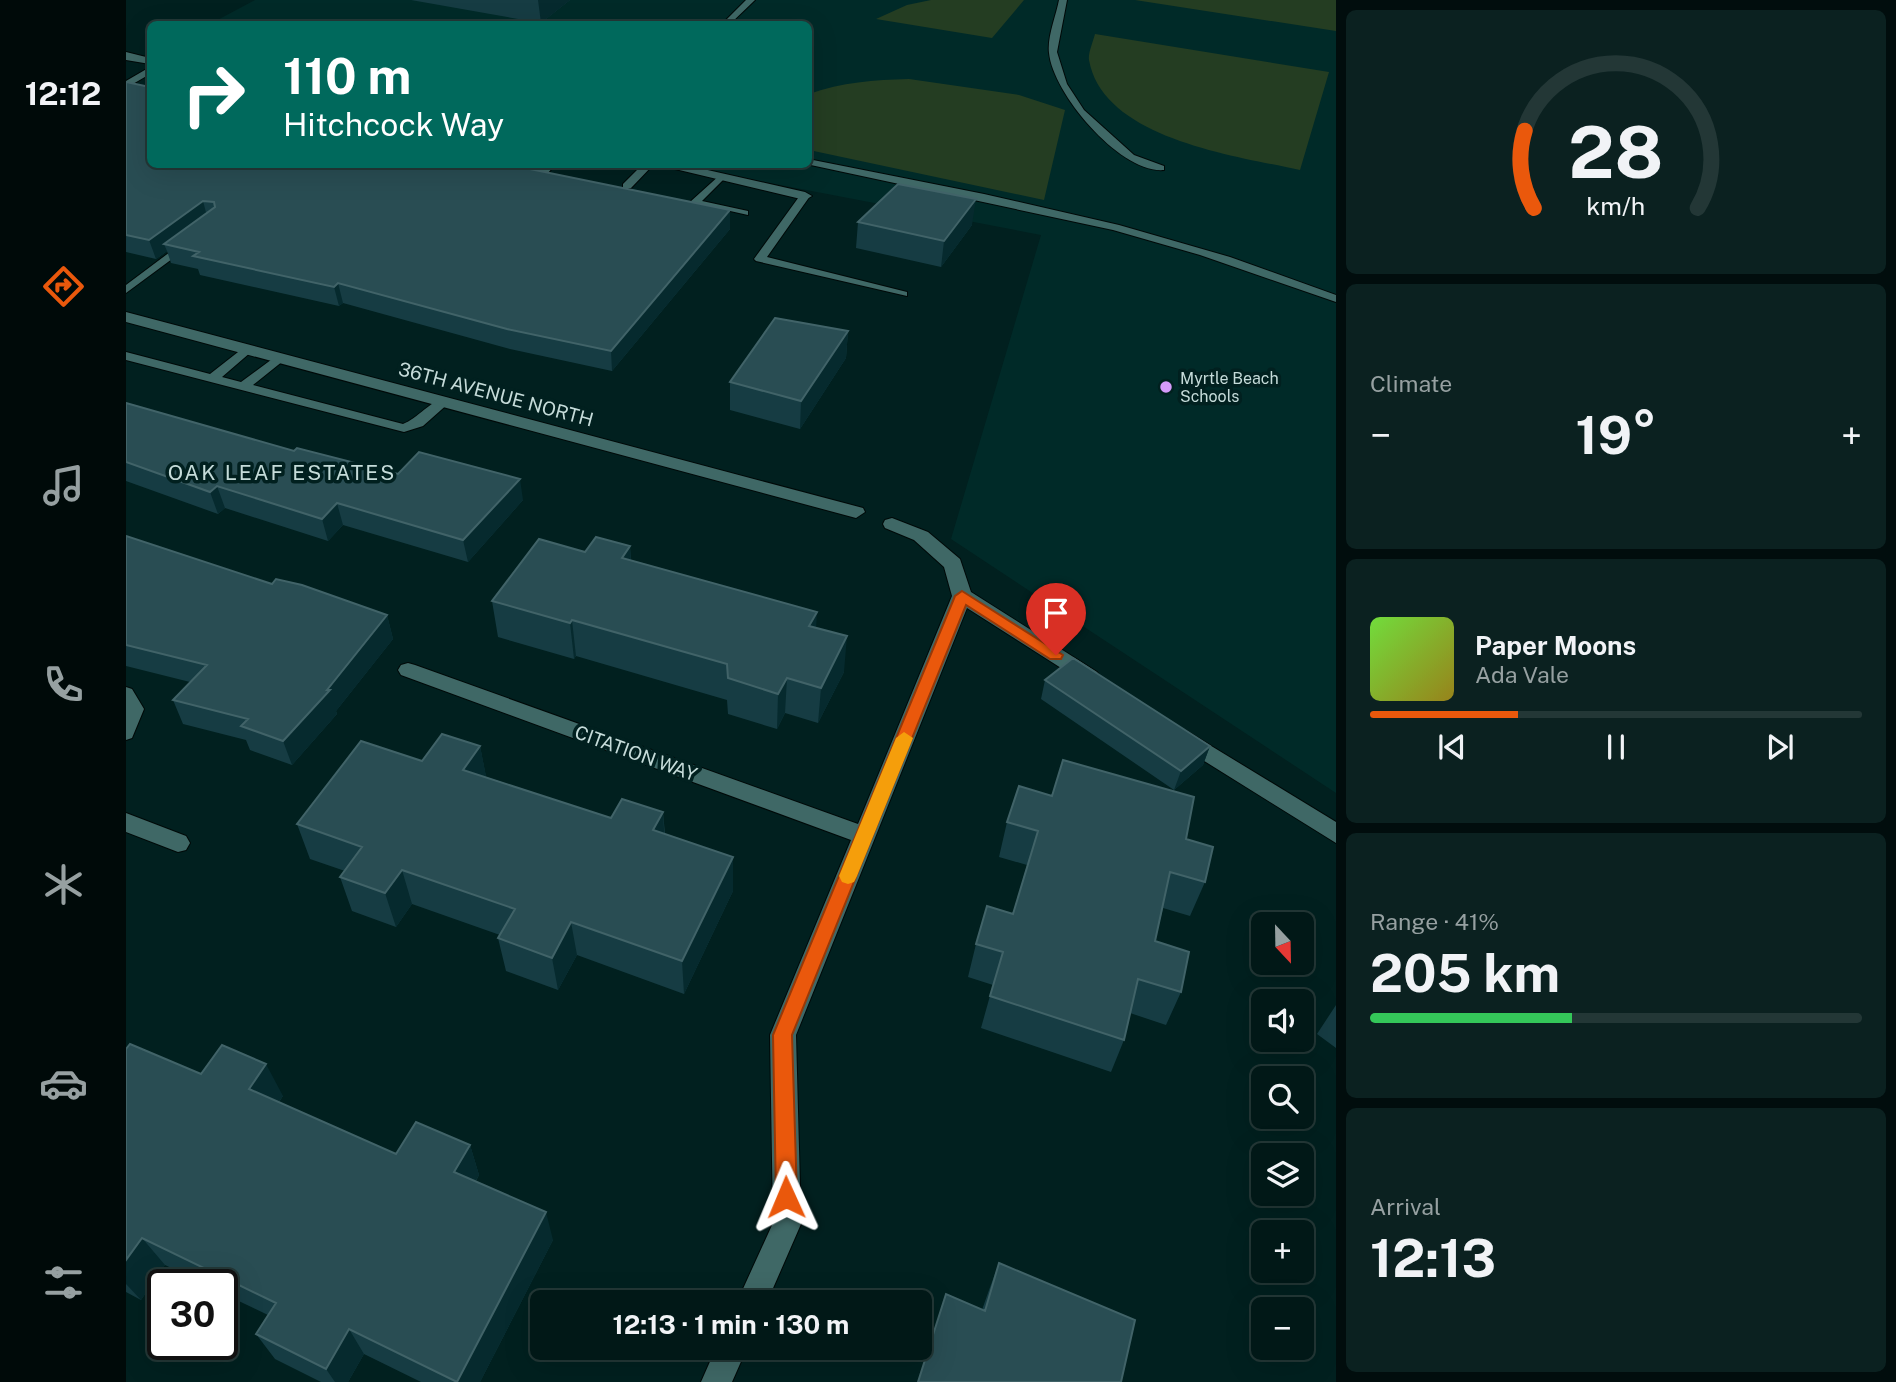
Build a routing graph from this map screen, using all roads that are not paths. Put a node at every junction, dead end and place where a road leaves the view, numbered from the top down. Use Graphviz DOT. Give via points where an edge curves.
graph roads {
  1 [pos="751,0"];
  2 [pos="1062,0"];
  3 [pos="729,21"];
  4 [pos="126,56"];
  5 [pos="147,60"];
  6 [pos="147,72"];
  7 [pos="126,85"];
  8 [pos="812,163"];
  9 [pos="547,168"];
  10 [pos="645,168"];
  11 [pos="679,168"];
  12 [pos="1160,168"];
  13 [pos="542,173"];
  14 [pos="721,177"];
  15 [pos="627,186"];
  16 [pos="805,196"];
  17 [pos="744,213"];
  18 [pos="192,241"];
  19 [pos="126,290"];
  20 [pos="903,294"];
  21 [pos="1336,299"];
  22 [pos="126,317"];
  23 [pos="247,349"];
  24 [pos="126,356"];
  25 [pos="279,358"];
  26 [pos="213,378"];
  27 [pos="244,386"];
  28 [pos="444,402"];
  29 [pos="856,512"];
  30 [pos="892,524"];
  31 [pos="962,596"];
  32 [pos="408,670"];
  33 [pos="1102,685"];
  34 [pos="126,693"];
  35 [pos="1172,730"];
  36 [pos="126,734"];
  37 [pos="126,822"];
  38 [pos="1336,834"];
  39 [pos="864,836"];
  40 [pos="178,843"];
  41 [pos="757,1290"];
  42 [pos="726,1360"];
  43 [pos="716,1382"];
  1 -- 3 [label="lane"];
  2 -- 12 [label="lane" via="1054,52 1062,84 1081,112 1130,157"];
  4 -- 5 [label="street"];
  6 -- 7 [label="lane"];
  8 -- 21 [label="lane" via="1157,239"];
  9 -- 13 [label="lane"];
  10 -- 15 [label="lane"];
  11 -- 14 [label="street"];
  14 -- 16 [label="street"];
  14 -- 17 [label="lane" via="695,202"];
  16 -- 20 [label="lane" via="760,259"];
  18 -- 19 [label="lane"];
  22 -- 23 [label="street, 36TH AVENUE NORTH"];
  23 -- 25 [label="street, 36TH AVENUE NORTH"];
  23 -- 26 [label="lane"];
  24 -- 26 [label="lane"];
  25 -- 27 [label="lane"];
  25 -- 28 [label="street, 36TH AVENUE NORTH"];
  26 -- 27 [label="lane"];
  27 -- 28 [label="lane" via="404,428"];
  28 -- 29 [label="street, 36TH AVENUE NORTH"];
  30 -- 31 [label="street" via="921,536 953,564"];
  31 -- 33 [label="street"];
  31 -- 39 [label="street"];
  32 -- 39 [label="street, CITATION WAY"];
  34 -- 36 [label="lane" via="136,709"];
  35 -- 38 [label="street"];
  37 -- 40 [label="street"];
  39 -- 41 [label="street" via="783,1035 787,1224"];
  42 -- 43 [label="street"];
}
